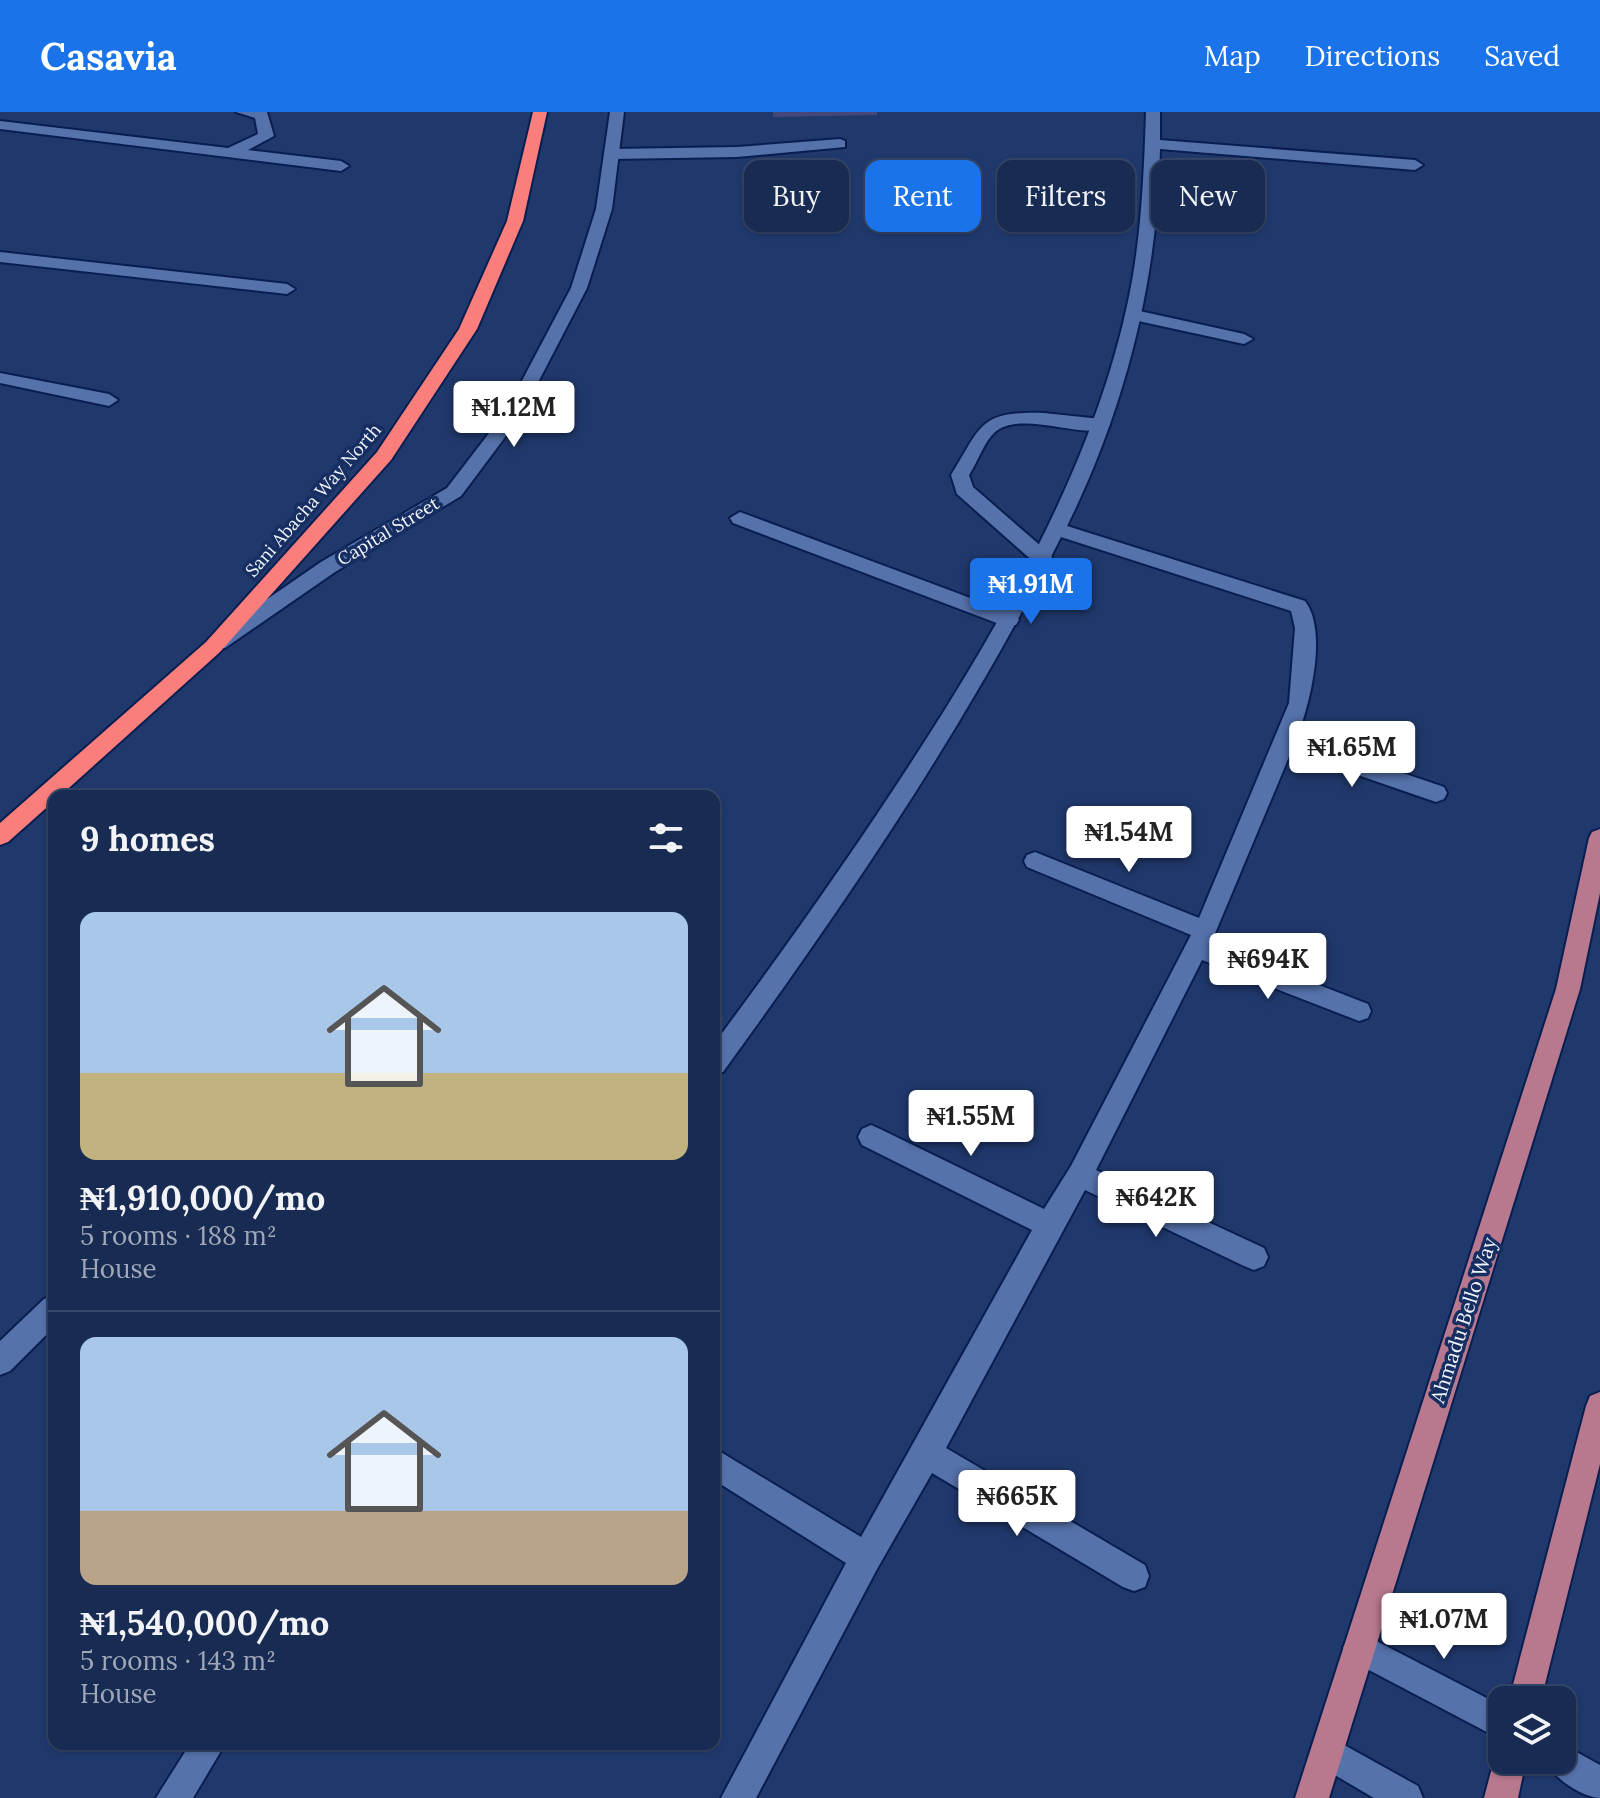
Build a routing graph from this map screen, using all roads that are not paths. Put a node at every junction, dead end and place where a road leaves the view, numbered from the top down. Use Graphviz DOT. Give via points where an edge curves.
graph roads {
  1 [pos="243,112"];
  2 [pos="540,112"];
  3 [pos="617,112"];
  4 [pos="1153,112"];
  5 [pos="0,125"];
  6 [pos="840,144"];
  7 [pos="1154,144"];
  8 [pos="231,153"];
  9 [pos="612,154"];
  10 [pos="1415,165"];
  11 [pos="341,166"];
  12 [pos="0,257"];
  13 [pos="287,289"];
  14 [pos="1135,315"];
  15 [pos="1244,339"];
  16 [pos="0,378"];
  17 [pos="109,400"];
  18 [pos="1101,425"];
  19 [pos="740,518"];
  20 [pos="1059,530"];
  21 [pos="1043,559"];
  22 [pos="1009,620"];
  23 [pos="213,647"];
  24 [pos="1283,741"];
  25 [pos="52,790"];
  26 [pos="48,793"];
  27 [pos="1436,793"];
  28 [pos="0,836"];
  29 [pos="1600,838"];
  30 [pos="1035,861"];
  31 [pos="1200,939"];
  32 [pos="1359,1011"];
  33 [pos="720,1056"];
  34 [pos="871,1137"];
  35 [pos="1080,1175"];
  36 [pos="1049,1225"];
  37 [pos="1254,1257"];
  38 [pos="48,1314"];
  39 [pos="0,1361"];
  40 [pos="1600,1406"];
  41 [pos="927,1453"];
  42 [pos="720,1467"];
  43 [pos="866,1558"];
  44 [pos="1134,1576"];
  45 [pos="1359,1648"];
  46 [pos="1529,1686"];
  47 [pos="1488,1717"];
  48 [pos="205,1750"];
  49 [pos="1328,1752"];
  50 [pos="1576,1769"];
  51 [pos="1507,1774"];
  52 [pos="1600,1784"];
  53 [pos="173,1798"];
  54 [pos="738,1798"];
  55 [pos="1312,1798"];
  56 [pos="1406,1798"];
  57 [pos="1501,1798"];
  1 -- 8 [label="street" via="262,115 266,136"];
  2 -- 23 [label="highway, Sani Abacha Way North" via="515,221 468,329 384,456"];
  3 -- 9 [label="street, Capital Street"];
  4 -- 7 [label="street"];
  5 -- 8 [label="street"];
  6 -- 9 [label="street"];
  7 -- 10 [label="street"];
  7 -- 14 [label="street" via="1149,234"];
  8 -- 11 [label="street"];
  9 -- 23 [label="street, Capital Street" via="604,209 579,288 514,413 454,492 328,567"];
  12 -- 13 [label="street"];
  14 -- 15 [label="street"];
  14 -- 18 [label="street"];
  16 -- 17 [label="street"];
  18 -- 20 [label="street"];
  18 -- 21 [label="street" via="1028,418 990,427 960,475 964,490"];
  19 -- 22 [label="street"];
  20 -- 21 [label="street"];
  20 -- 24 [label="street" via="1298,606 1305,628 1300,703"];
  21 -- 22 [label="street"];
  22 -- 33 [label="street" via="852,874"];
  23 -- 25 [label="highway, Sani Abacha Way North"];
  24 -- 27 [label="street"];
  24 -- 31 [label="street"];
  26 -- 28 [label="highway, Sani Abacha Way North"];
  29 -- 45 [label="main road, Ahmadu Bello Way" via="1568,989"];
  30 -- 31 [label="street"];
  31 -- 32 [label="street"];
  31 -- 35 [label="street"];
  34 -- 36 [label="street"];
  35 -- 36 [label="street"];
  35 -- 37 [label="street"];
  36 -- 41 [label="street"];
  38 -- 39 [label="street"];
  40 -- 46 [label="main road"];
  41 -- 43 [label="street"];
  41 -- 44 [label="street"];
  42 -- 43 [label="street"];
  43 -- 54 [label="street"];
  45 -- 47 [label="street"];
  45 -- 49 [label="main road, Ahmadu Bello Way"];
  48 -- 53 [label="street"];
  49 -- 55 [label="main road, Ahmadu Bello Way"];
  49 -- 56 [label="street"];
  50 -- 52 [label="street"];
  51 -- 57 [label="main road"];
}
